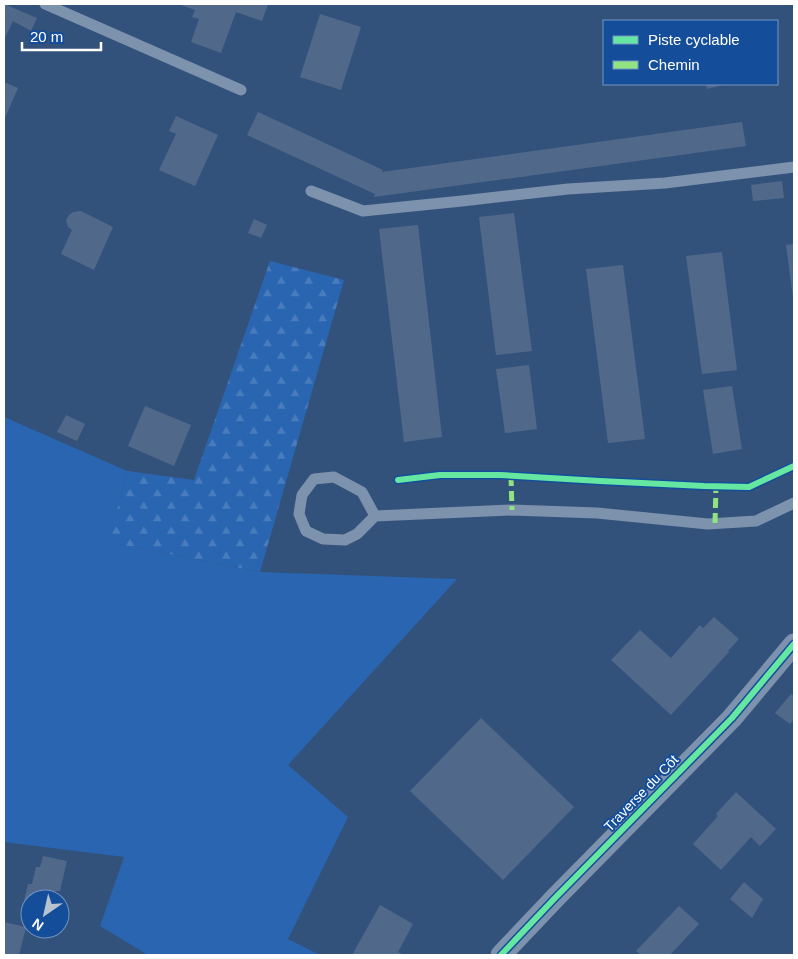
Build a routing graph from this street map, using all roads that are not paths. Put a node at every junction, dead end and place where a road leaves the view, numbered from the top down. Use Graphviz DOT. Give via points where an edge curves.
graph roads {
  1 [pos="44,4"];
  2 [pos="241,90"];
  3 [pos="794,166"];
  4 [pos="311,191"];
  5 [pos="794,503"];
  6 [pos="375,516"];
  7 [pos="794,644"];
  8 [pos="501,955"];
  1 -- 2 [label="lane"];
  3 -- 4 [label="lane" via="665,183 568,188 363,211"];
  5 -- 6 [label="lane" via="756,521 708,524 596,513 512,510"];
  6 -- 6 [label="lane" via="357,534 344,540 323,539 306,531 299,514 302,495 314,479 334,477 362,492"];
  7 -- 8 [label="street, Traverse du Côt" via="732,718"];
}
